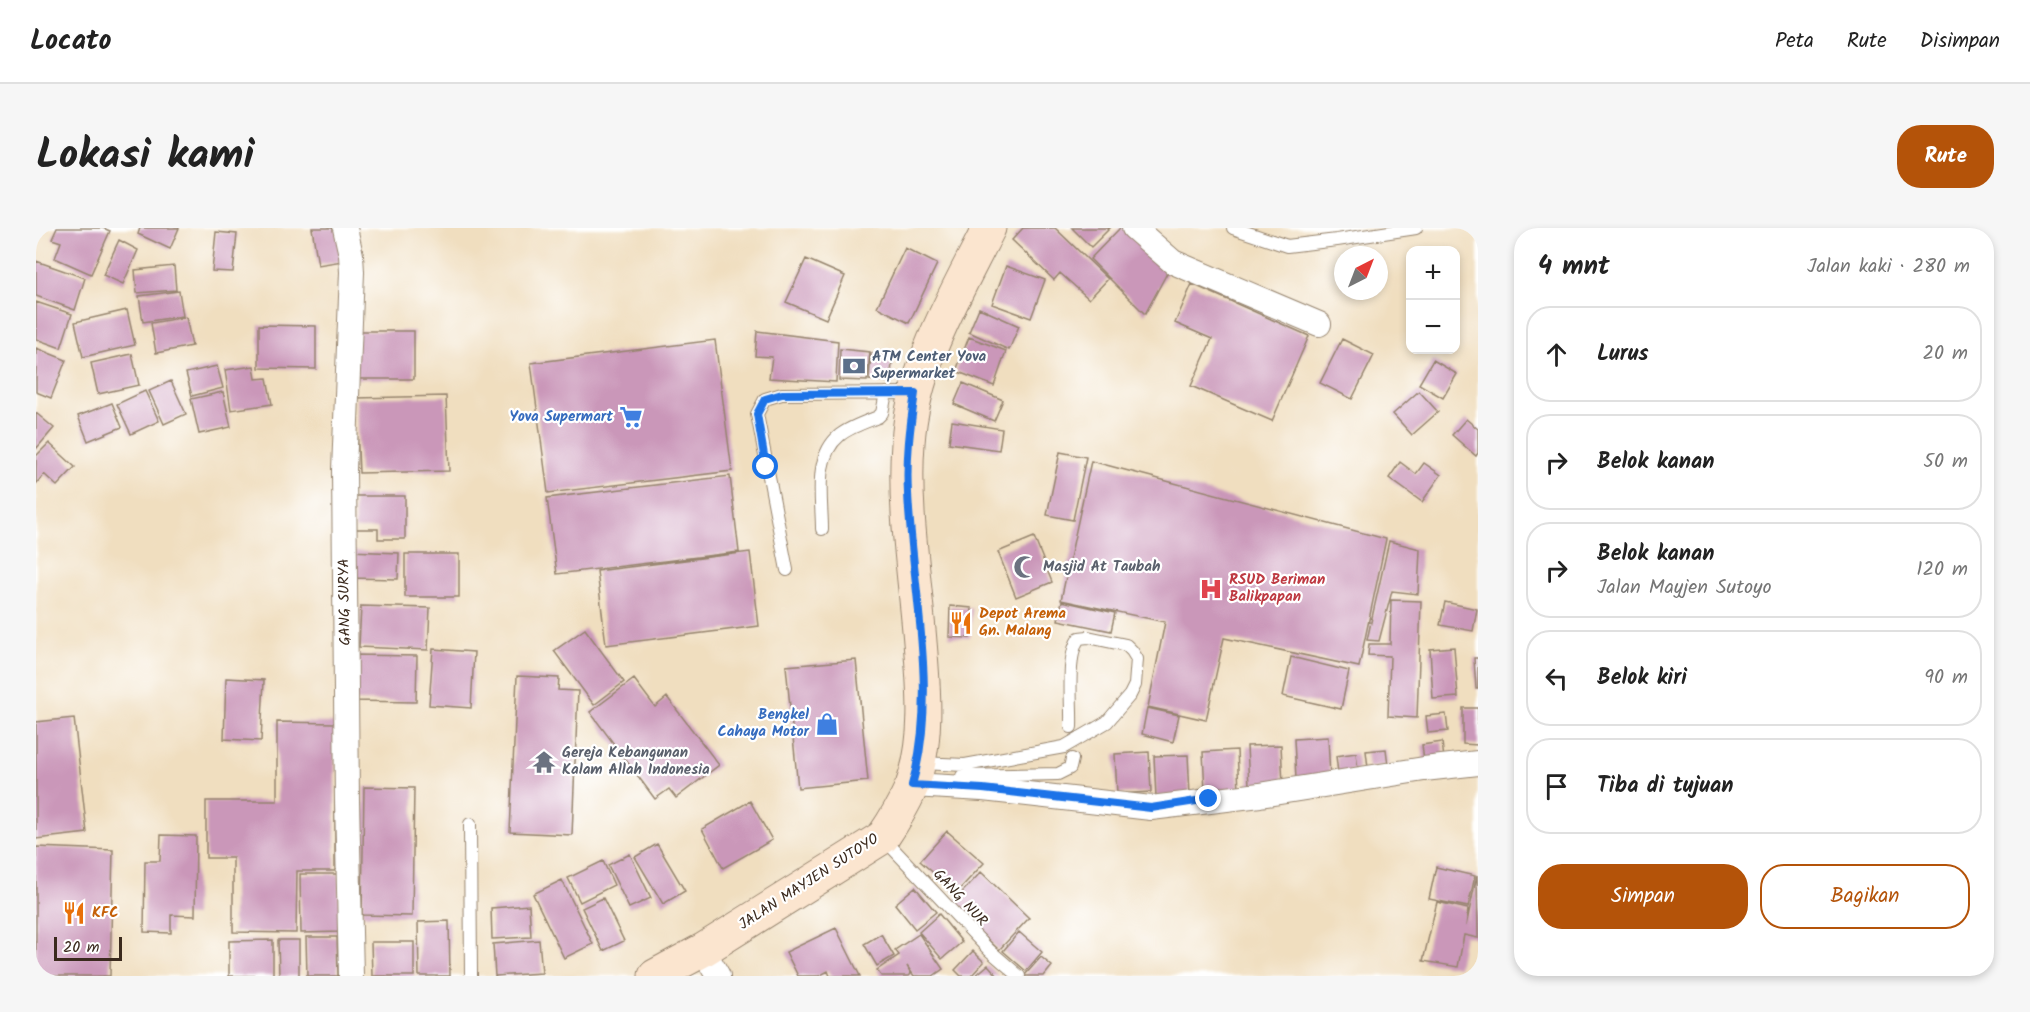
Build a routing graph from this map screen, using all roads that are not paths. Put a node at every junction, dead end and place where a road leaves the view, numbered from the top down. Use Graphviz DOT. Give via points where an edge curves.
graph roads {
  1 [pos="345,228"];
  2 [pos="989,228"];
  3 [pos="1134,228"];
  4 [pos="1233,228"];
  5 [pos="1416,228"];
  6 [pos="1319,324"];
  7 [pos="900,393"];
  8 [pos="822,529"];
  9 [pos="787,570"];
  10 [pos="1071,727"];
  11 [pos="1072,759"];
  12 [pos="1478,763"];
  13 [pos="915,774"];
  14 [pos="470,824"];
  15 [pos="882,837"];
  16 [pos="711,963"];
  17 [pos="351,976"];
  18 [pos="471,976"];
  19 [pos="655,976"];
  20 [pos="1019,976"];
  1 -- 17 [label="street, GANG SURYA" via="352,272 344,470"];
  2 -- 7 [label="main road, JALAN MAYJEN SUTOYO" via="937,332"];
  3 -- 6 [label="street" via="1173,262"];
  4 -- 5 [label="lane" via="1287,246"];
  7 -- 8 [label="lane" via="878,417 839,436 825,455 821,472"];
  7 -- 9 [label="lane" via="782,394 765,399 757,414"];
  7 -- 13 [label="main road, JALAN MAYJEN SUTOYO" via="908,442 908,493 924,687"];
  10 -- 13 [label="lane" via="1074,645 1080,638 1088,637 1126,645 1137,659 1135,686 1107,722 1094,731 1064,747"];
  11 -- 13 [label="lane" via="1070,768 1058,774"];
  12 -- 13 [label="street" via="1151,808 983,789"];
  13 -- 15 [label="main road, JALAN MAYJEN SUTOYO" via="897,817"];
  14 -- 18 [label="lane"];
  15 -- 16 [label="main road, JALAN MAYJEN SUTOYO"];
  15 -- 20 [label="lane, GANG NUR" via="988,950"];
  16 -- 19 [label="main road, JALAN MAYJEN SUTOYO"];
}
